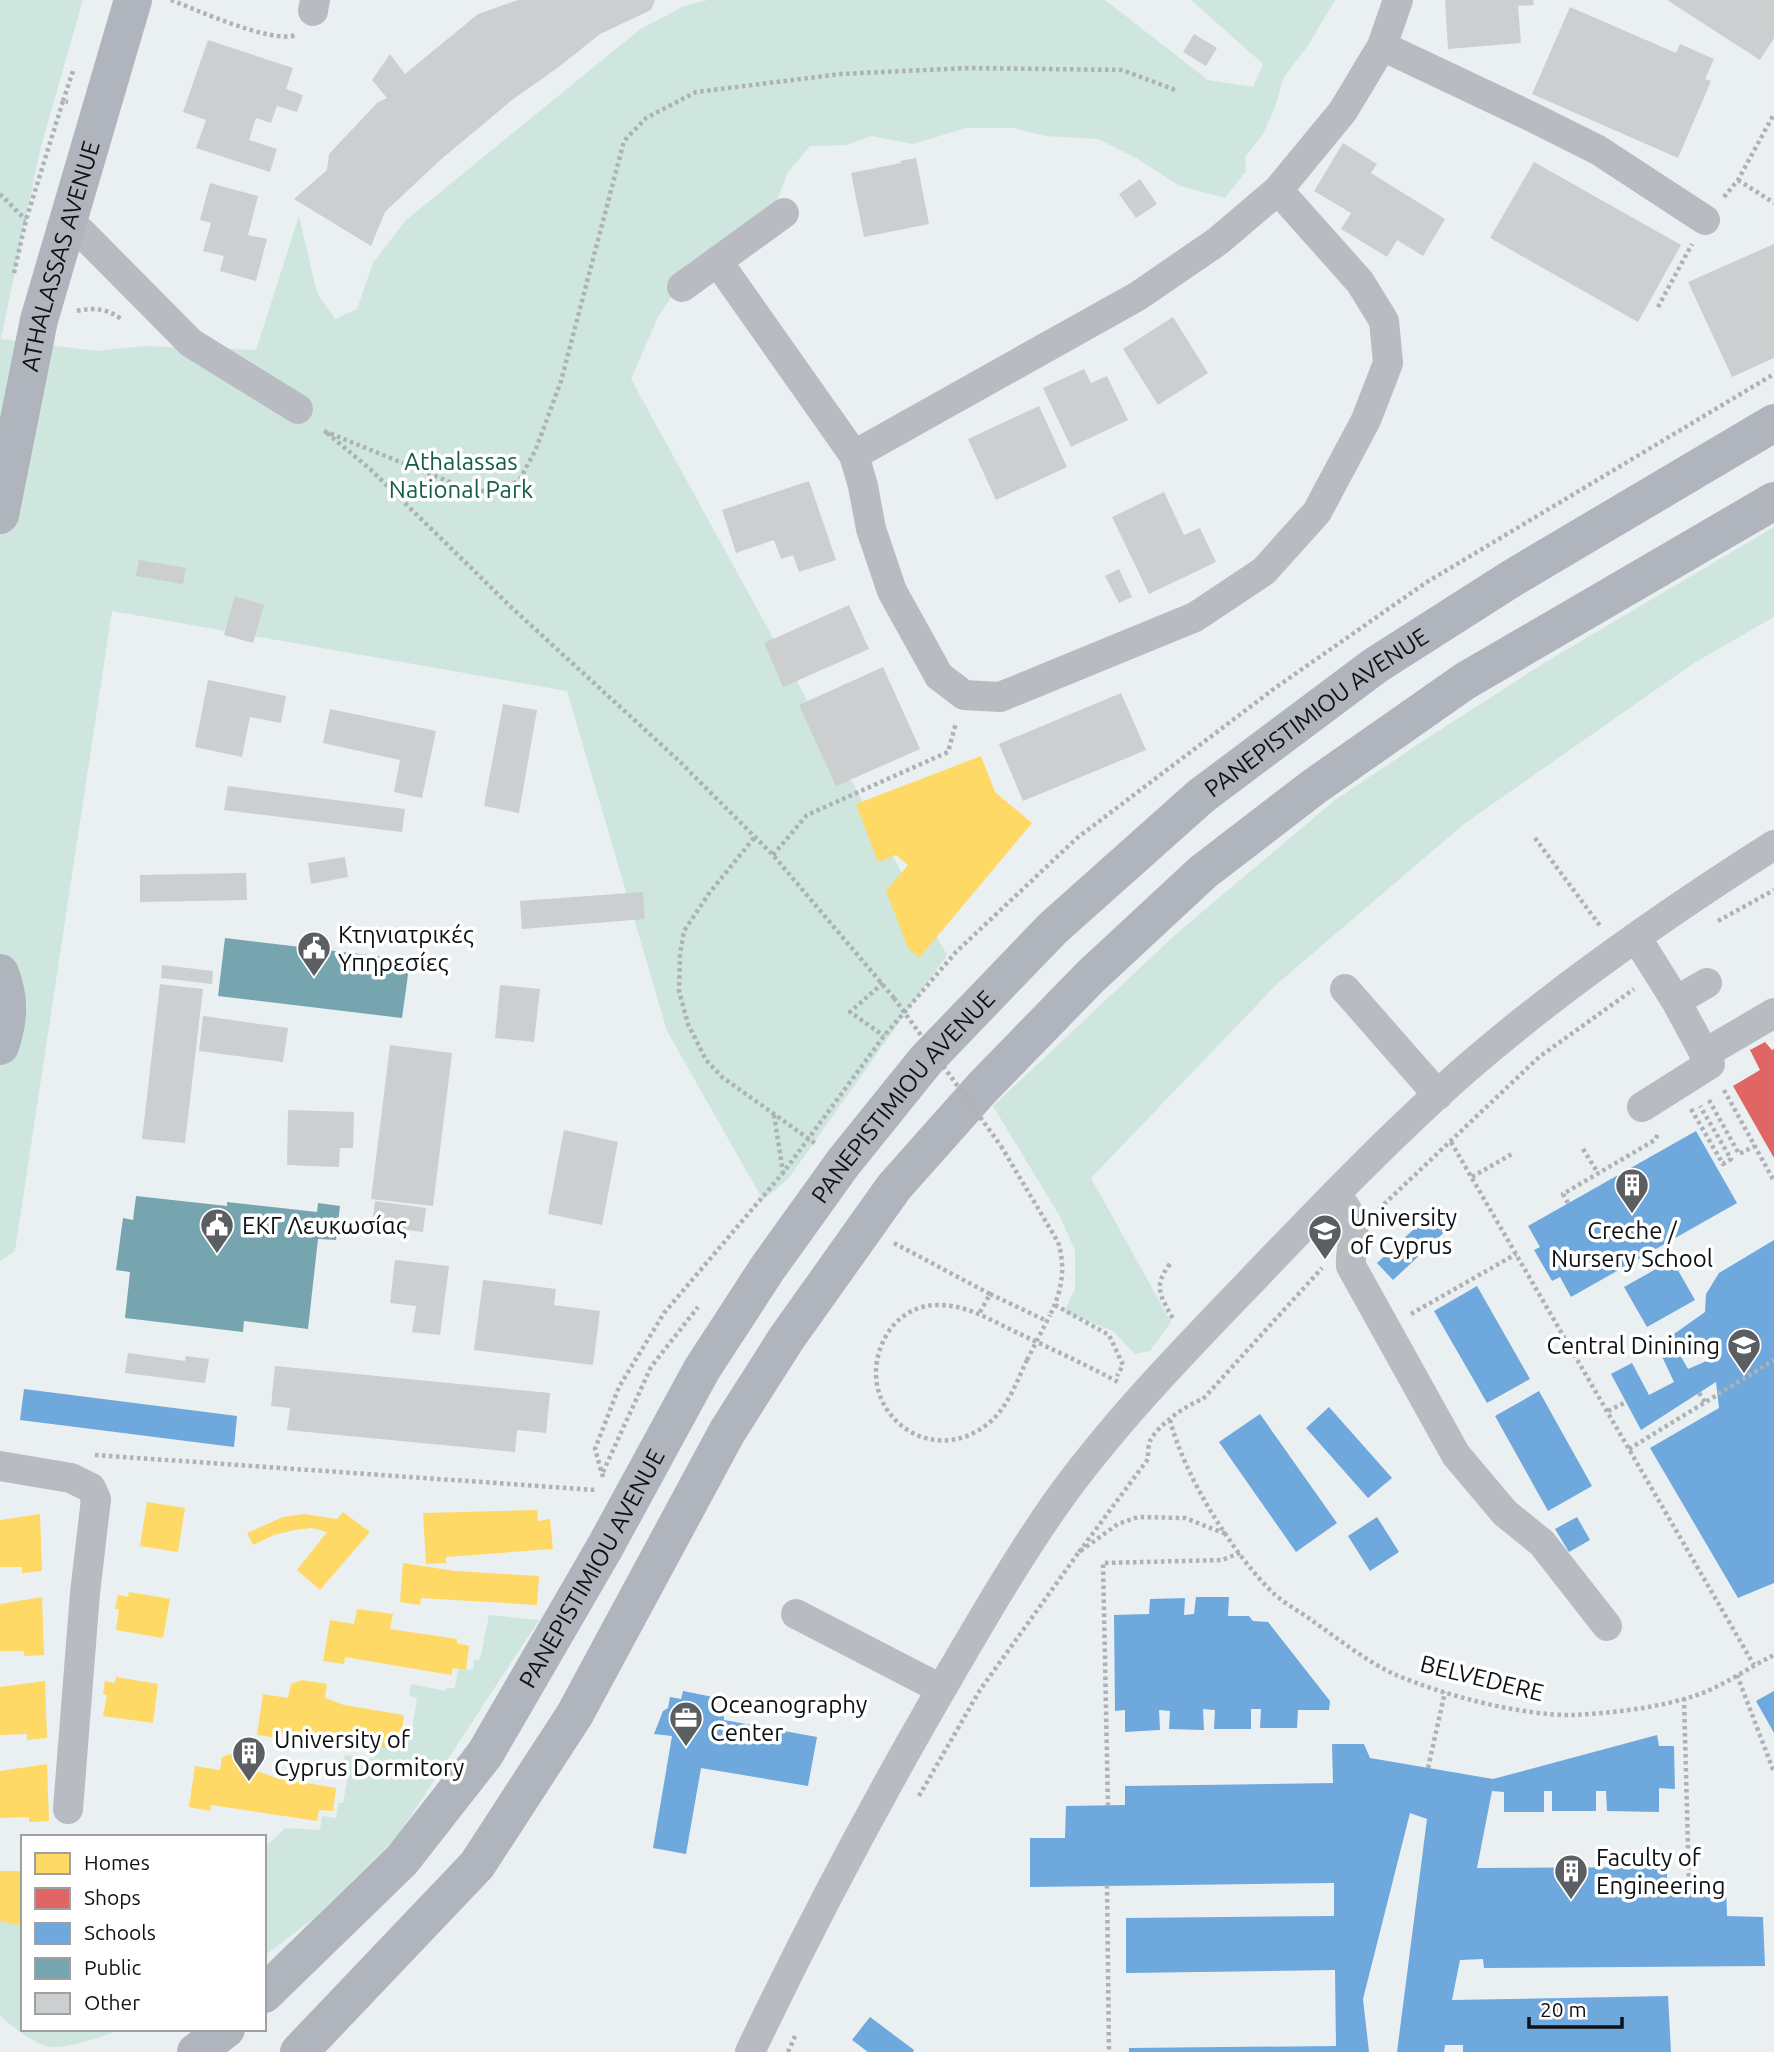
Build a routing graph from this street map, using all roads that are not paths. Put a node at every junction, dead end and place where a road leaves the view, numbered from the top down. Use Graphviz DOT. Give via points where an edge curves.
graph roads {
  1 [pos="133,0"];
  2 [pos="1398,0"];
  3 [pos="1382,46"];
  4 [pos="1278,190"];
  5 [pos="784,213"];
  6 [pos="1705,220"];
  7 [pos="66,226"];
  8 [pos="718,262"];
  9 [pos="682,287"];
  10 [pos="298,409"];
  11 [pos="1774,422"];
  12 [pos="854,456"];
  13 [pos="1774,501"];
  14 [pos="0,514"];
  15 [pos="1774,845"];
  16 [pos="1636,937"];
  17 [pos="0,973"];
  18 [pos="1707,983"];
  19 [pos="1349,986"];
  20 [pos="1676,1001"];
  21 [pos="1774,1013"];
  22 [pos="0,1046"];
  23 [pos="1712,1068"];
  24 [pos="1442,1092"];
  25 [pos="1651,1119"];
  26 [pos="1335,1194"];
  27 [pos="0,1466"];
  28 [pos="796,1614"];
  29 [pos="1607,1626"];
  30 [pos="941,1689"];
  31 [pos="68,1809"];
  32 [pos="266,1992"];
  33 [pos="223,2031"];
  34 [pos="197,2052"];
  35 [pos="299,2052"];
  36 [pos="750,2052"];
  1 -- 7 [label="main road, ATHALASSAS AVENUE"];
  2 -- 3 [label="street"];
  3 -- 4 [label="street" via="1343,111"];
  3 -- 6 [label="street" via="1598,150"];
  4 -- 12 [label="street" via="1218,241 1138,296"];
  4 -- 12 [label="street" via="1360,282 1384,321 1388,363 1366,420 1317,512 1264,571 1195,617 1000,697 964,695 939,676 892,591"];
  5 -- 8 [label="street"];
  7 -- 10 [label="street" via="81,232 191,343"];
  7 -- 14 [label="main road, ATHALASSAS AVENUE" via="39,320"];
  8 -- 9 [label="street"];
  8 -- 12 [label="street"];
  11 -- 32 [label="main road, PANEPISTIMIOU AVENUE" via="1376,665 1201,796 1054,928 926,1060 843,1163 702,1369 485,1754 401,1860"];
  13 -- 35 [label="main road, PANEPISTIMIOU AVENUE" via="1465,681 1315,786 1203,872 1090,977 982,1088 894,1187 786,1339 727,1432 575,1714 477,1865"];
  15 -- 16 [label="street"];
  16 -- 20 [label="street"];
  16 -- 24 [label="street"];
  17 -- 22 [label="main road" via="8,1007"];
  18 -- 20 [label="street"];
  19 -- 24 [label="street"];
  20 -- 23 [label="street"];
  21 -- 23 [label="street"];
  23 -- 25 [label="street"];
  24 -- 26 [label="street"];
  26 -- 29 [label="street" via="1348,1209 1354,1236 1351,1266 1456,1455 1505,1513 1542,1543"];
  26 -- 30 [label="street" via="1119,1421 1056,1504"];
  27 -- 31 [label="street" via="71,1478 91,1488 96,1499"];
  28 -- 30 [label="street"];
  30 -- 36 [label="street" via="791,1965"];
  33 -- 34 [label="main road"];
}
